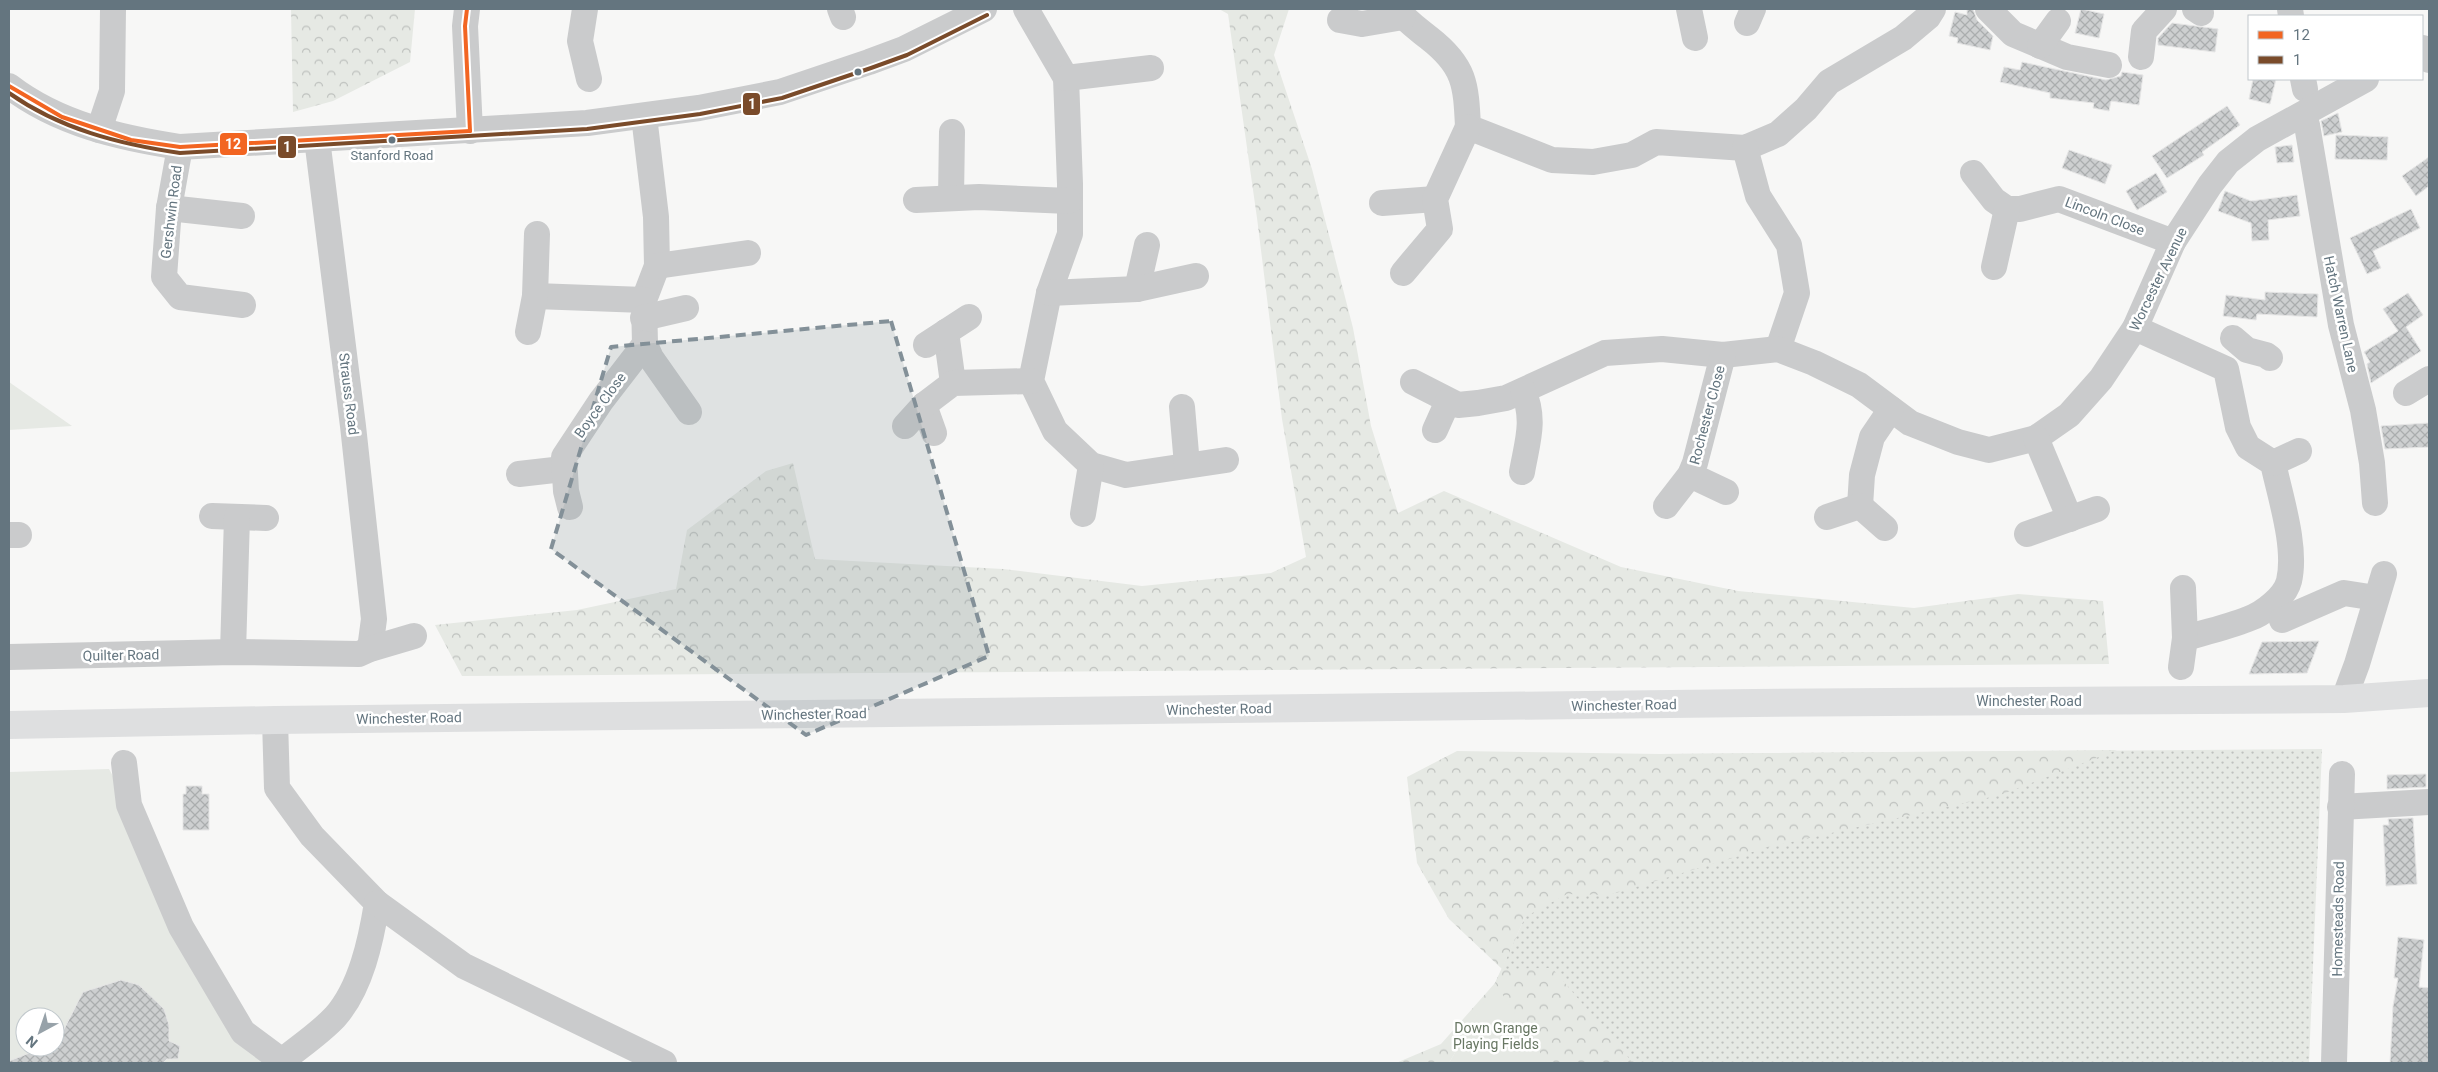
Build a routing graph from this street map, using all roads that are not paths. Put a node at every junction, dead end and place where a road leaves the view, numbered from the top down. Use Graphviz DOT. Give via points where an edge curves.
graph roads {
  1 [pos="113,9"];
  2 [pos="467,9"];
  3 [pos="585,9"];
  4 [pos="984,9"];
  5 [pos="1026,9"];
  6 [pos="1689,9"];
  7 [pos="1933,9"];
  8 [pos="1988,9"];
  9 [pos="2164,9"];
  10 [pos="1400,13"];
  11 [pos="1340,20"];
  12 [pos="2058,21"];
  13 [pos="1695,38"];
  14 [pos="2040,46"];
  15 [pos="2141,57"];
  16 [pos="2110,65"];
  17 [pos="1151,68"];
  18 [pos="1066,78"];
  19 [pos="588,79"];
  20 [pos="2364,80"];
  21 [pos="12,95"];
  22 [pos="644,116"];
  23 [pos="2306,125"];
  24 [pos="1468,127"];
  25 [pos="99,130"];
  26 [pos="470,131"];
  27 [pos="952,132"];
  28 [pos="316,139"];
  29 [pos="180,147"];
  30 [pos="1745,148"];
  31 [pos="1973,173"];
  32 [pos="951,198"];
  33 [pos="1435,199"];
  34 [pos="916,200"];
  35 [pos="1069,202"];
  36 [pos="1382,203"];
  37 [pos="169,208"];
  38 [pos="2007,210"];
  39 [pos="242,216"];
  40 [pos="537,234"];
  41 [pos="2172,242"];
  42 [pos="1147,245"];
  43 [pos="748,254"];
  44 [pos="657,266"];
  45 [pos="1994,267"];
  46 [pos="1403,273"];
  47 [pos="1196,276"];
  48 [pos="1137,289"];
  49 [pos="1049,294"];
  50 [pos="535,296"];
  51 [pos="243,305"];
  52 [pos="686,308"];
  53 [pos="644,309"];
  54 [pos="969,317"];
  55 [pos="2136,328"];
  56 [pos="528,332"];
  57 [pos="645,344"];
  58 [pos="2250,348"];
  59 [pos="1778,349"];
  60 [pos="1723,355"];
  61 [pos="2226,369"];
  62 [pos="2429,379"];
  63 [pos="1031,381"];
  64 [pos="1413,382"];
  65 [pos="954,383"];
  66 [pos="1523,391"];
  67 [pos="2406,393"];
  68 [pos="1448,401"];
  69 [pos="924,406"];
  70 [pos="1182,407"];
  71 [pos="1891,409"];
  72 [pos="689,412"];
  73 [pos="905,426"];
  74 [pos="1435,430"];
  75 [pos="934,433"];
  76 [pos="2036,438"];
  77 [pos="2299,451"];
  78 [pos="1226,460"];
  79 [pos="2273,463"];
  80 [pos="1091,465"];
  81 [pos="1187,465"];
  82 [pos="563,469"];
  83 [pos="1522,472"];
  84 [pos="519,474"];
  85 [pos="1690,475"];
  86 [pos="1726,492"];
  87 [pos="2374,503"];
  88 [pos="570,506"];
  89 [pos="1666,506"];
  90 [pos="1860,506"];
  91 [pos="2097,509"];
  92 [pos="1083,514"];
  93 [pos="1827,517"];
  94 [pos="266,518"];
  95 [pos="2070,520"];
  96 [pos="1885,528"];
  97 [pos="2027,534"];
  98 [pos="2183,588"];
  99 [pos="2282,620"];
  100 [pos="414,636"];
  101 [pos="2185,638"];
  102 [pos="370,648"];
  103 [pos="233,652"];
  104 [pos="9,657"];
  105 [pos="2181,667"];
  106 [pos="2429,693"];
  107 [pos="2344,699"];
  108 [pos="275,720"];
  109 [pos="9,725"];
  110 [pos="124,763"];
  111 [pos="2342,774"];
  112 [pos="2429,802"];
  113 [pos="2340,807"];
  114 [pos="377,903"];
  115 [pos="664,1063"];
  116 [pos="2334,1063"];
  1 -- 25 [label="street" via="112,91"];
  2 -- 26 [label="street"];
  3 -- 19 [label="street" via="580,41"];
  4 -- 22 [label="street, Gershwin Road" via="904,49 780,92"];
  5 -- 18 [label="street"];
  6 -- 13 [label="street"];
  7 -- 30 [label="street" via="1904,38 1830,82 1806,110 1778,134"];
  8 -- 14 [label="street" via="2013,34"];
  9 -- 15 [label="street" via="2144,31"];
  10 -- 11 [label="street" via="1362,24"];
  10 -- 24 [label="street" via="1444,49 1461,72"];
  12 -- 14 [label="street"];
  14 -- 16 [label="street" via="2066,57"];
  17 -- 18 [label="street"];
  18 -- 35 [label="street"];
  20 -- 41 [label="street, Worcester Avenue" via="2257,139 2228,162"];
  21 -- 25 [label="street, Gershwin Road"];
  22 -- 26 [label="street, Gershwin Road"];
  22 -- 44 [label="street" via="656,217"];
  23 -- 87 [label="street, Hatch Warren Lane" via="2341,325 2363,410 2372,463"];
  24 -- 30 [label="street" via="1552,160 1593,162 1632,155 1656,142"];
  24 -- 33 [label="street"];
  25 -- 29 [label="street, Gershwin Road" via="131,140"];
  26 -- 28 [label="street, Gershwin Road"];
  27 -- 32 [label="street"];
  28 -- 29 [label="street, Gershwin Road"];
  28 -- 102 [label="street, Strauss Road" via="354,426 374,620"];
  29 -- 37 [label="street, Gershwin Road"];
  30 -- 59 [label="street" via="1758,196 1789,245 1797,293"];
  31 -- 38 [label="street" via="1994,200"];
  32 -- 34 [label="street"];
  32 -- 35 [label="street"];
  33 -- 36 [label="street"];
  33 -- 46 [label="street" via="1440,229"];
  35 -- 49 [label="street" via="1070,234"];
  37 -- 39 [label="street"];
  37 -- 51 [label="street, Gershwin Road" via="164,277 180,297"];
  38 -- 41 [label="street, Lincoln Close" via="2059,199"];
  38 -- 45 [label="street"];
  40 -- 50 [label="street"];
  41 -- 55 [label="street, Worcester Avenue"];
  42 -- 48 [label="street"];
  43 -- 44 [label="street"];
  44 -- 53 [label="street"];
  47 -- 48 [label="street"];
  48 -- 49 [label="street"];
  49 -- 63 [label="street"];
  50 -- 53 [label="street"];
  50 -- 56 [label="street"];
  52 -- 53 [label="street"];
  53 -- 57 [label="street"];
  54 -- 65 [label="street" via="936,339"];
  55 -- 61 [label="street"];
  55 -- 76 [label="street, Worcester Avenue" via="2069,415"];
  57 -- 72 [label="street" via="651,358"];
  57 -- 82 [label="street, Boyce Close" via="574,441 564,457"];
  58 -- 61 [label="street"];
  59 -- 60 [label="street, Worcester Avenue"];
  59 -- 71 [label="street, Worcester Avenue" via="1859,385"];
  60 -- 66 [label="street, Worcester Avenue" via="1662,349 1606,353"];
  60 -- 85 [label="street, Rochester Close"];
  61 -- 79 [label="street" via="2238,427 2248,447"];
  62 -- 67 [label="street"];
  63 -- 65 [label="street"];
  63 -- 80 [label="street" via="1054,431"];
  64 -- 68 [label="street, Worcester Avenue"];
  65 -- 69 [label="street"];
  66 -- 68 [label="street, Worcester Avenue" via="1478,403 1458,405"];
  66 -- 83 [label="street" via="1530,406 1531,422"];
  68 -- 74 [label="street"];
  69 -- 73 [label="street"];
  69 -- 75 [label="street"];
  70 -- 81 [label="street"];
  71 -- 76 [label="street, Worcester Avenue" via="1910,423 1989,450"];
  71 -- 90 [label="street" via="1872,437 1862,475"];
  76 -- 95 [label="street"];
  77 -- 79 [label="street"];
  78 -- 81 [label="street"];
  79 -- 101 [label="street" via="2291,561 2289,582 2277,601 2250,619"];
  80 -- 81 [label="street" via="1126,476"];
  80 -- 92 [label="street"];
  82 -- 84 [label="street"];
  82 -- 88 [label="street, Boyce Close"];
  85 -- 86 [label="street, Rochester Close"];
  85 -- 89 [label="street, Rochester Close"];
  90 -- 93 [label="street"];
  90 -- 96 [label="street"];
  91 -- 95 [label="street"];
  94 -- 103 [label="street" via="224,516"];
  95 -- 97 [label="street"];
  98 -- 101 [label="street"];
  99 -- 107 [label="street" via="2344,593 2380,586"];
  100 -- 102 [label="street, Quilter Road"];
  101 -- 105 [label="street"];
  102 -- 103 [label="street, Quilter Road" via="359,654"];
  103 -- 104 [label="street, Quilter Road"];
  106 -- 107 [label="main road, Winchester Road"];
  107 -- 108 [label="main road, Winchester Road"];
  108 -- 109 [label="main road, Winchester Road"];
  108 -- 114 [label="street" via="277,788 312,836"];
  110 -- 114 [label="street" via="129,805 181,927 243,1032 282,1061 336,1016 352,989 370,945"];
  111 -- 113 [label="street, Homesteads Road"];
  112 -- 113 [label="street"];
  113 -- 116 [label="street, Homesteads Road"];
  114 -- 115 [label="street" via="464,966"];
}
